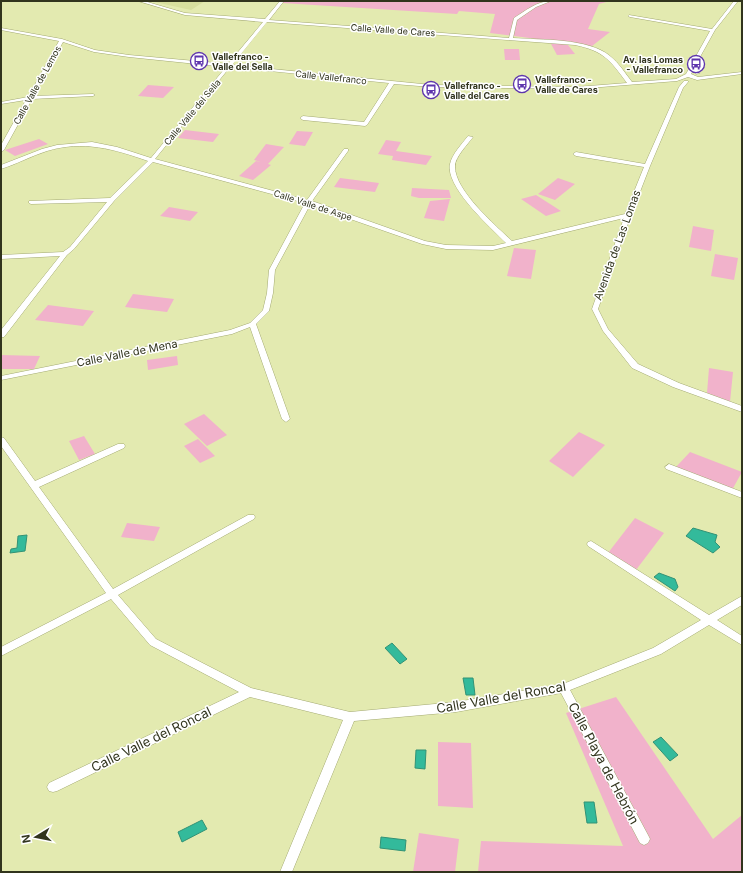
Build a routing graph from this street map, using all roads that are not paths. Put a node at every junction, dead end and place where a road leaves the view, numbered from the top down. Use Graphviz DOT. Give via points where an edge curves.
graph roads {
  1 [pos="140,1"];
  2 [pos="282,1"];
  3 [pos="549,1"];
  4 [pos="728,1"];
  5 [pos="735,1"];
  6 [pos="742,3"];
  7 [pos="630,16"];
  8 [pos="266,21"];
  9 [pos="2,30"];
  10 [pos="713,30"];
  11 [pos="511,38"];
  12 [pos="62,40"];
  13 [pos="229,67"];
  14 [pos="693,67"];
  15 [pos="698,73"];
  16 [pos="742,73"];
  17 [pos="688,75"];
  18 [pos="704,78"];
  19 [pos="698,79"];
  20 [pos="392,83"];
  21 [pos="681,83"];
  22 [pos="631,84"];
  23 [pos="93,95"];
  24 [pos="29,98"];
  25 [pos="1,103"];
  26 [pos="303,118"];
  27 [pos="470,137"];
  28 [pos="1,150"];
  29 [pos="346,150"];
  30 [pos="576,154"];
  31 [pos="152,160"];
  32 [pos="647,166"];
  33 [pos="1,167"];
  34 [pos="112,200"];
  35 [pos="31,202"];
  36 [pos="308,202"];
  37 [pos="628,215"];
  38 [pos="511,244"];
  39 [pos="65,254"];
  40 [pos="1,257"];
  41 [pos="1,321"];
  42 [pos="12,321"];
  43 [pos="252,324"];
  44 [pos="1,334"];
  45 [pos="1,378"];
  46 [pos="742,409"];
  47 [pos="286,419"];
  48 [pos="1,440"];
  49 [pos="121,446"];
  50 [pos="669,467"];
  51 [pos="35,485"];
  52 [pos="742,495"];
  53 [pos="251,517"];
  54 [pos="591,544"];
  55 [pos="112,594"];
  56 [pos="742,600"];
  57 [pos="710,620"];
  58 [pos="742,641"];
  59 [pos="1,652"];
  60 [pos="564,688"];
  61 [pos="249,692"];
  62 [pos="350,717"];
  63 [pos="52,787"];
  64 [pos="644,839"];
  65 [pos="286,872"];
  1 -- 8 [label="street, Calle Valle de Cares" via="184,14"];
  2 -- 8 [label="street, Calle Valle del Sella"];
  3 -- 11 [label="street" via="535,6 515,19"];
  4 -- 5 [label="street"];
  5 -- 6 [label="street"];
  5 -- 10 [label="street"];
  7 -- 10 [label="street"];
  8 -- 11 [label="street, Calle Valle de Cares"];
  8 -- 13 [label="street, Calle Valle del Sella"];
  9 -- 12 [label="street, Calle Vallefranco"];
  10 -- 14 [label="street"];
  11 -- 22 [label="street, Calle Valle de Cares" via="593,47 612,60"];
  12 -- 13 [label="street, Calle Vallefranco" via="94,51"];
  12 -- 24 [label="street, Calle Valle de Lemos"];
  13 -- 20 [label="street, Calle Vallefranco"];
  13 -- 31 [label="street, Calle Valle del Sella"];
  14 -- 15 [label="street"];
  14 -- 17 [label="street"];
  15 -- 17 [label="street"];
  15 -- 18 [label="street"];
  16 -- 18 [label="street"];
  17 -- 19 [label="street"];
  17 -- 21 [label="street, Calle Vallefranco"];
  18 -- 19 [label="street, Calle Vallefranco"];
  19 -- 21 [label="street, Calle Vallefranco"];
  20 -- 22 [label="street, Calle Vallefranco" via="546,88"];
  20 -- 26 [label="street" via="365,124"];
  21 -- 22 [label="street, Calle Vallefranco"];
  21 -- 32 [label="street, Avenida de Las Lomas"];
  23 -- 24 [label="street"];
  24 -- 25 [label="street"];
  24 -- 28 [label="street, Calle Valle de Lemos"];
  27 -- 38 [label="street" via="451,165 452,175 460,190"];
  29 -- 36 [label="street, Calle Valle de Mena"];
  30 -- 32 [label="street"];
  31 -- 33 [label="street, Calle Valle de Aspe" via="115,148 75,144 44,150"];
  31 -- 34 [label="street, Calle Valle del Sella"];
  31 -- 36 [label="street, Calle Valle de Aspe"];
  32 -- 37 [label="street, Avenida de Las Lomas"];
  34 -- 35 [label="street"];
  34 -- 39 [label="street, Calle Valle del Sella"];
  36 -- 38 [label="street, Calle Valle de Aspe" via="424,243 471,248 493,248"];
  36 -- 43 [label="street, Calle Valle de Mena" via="272,270 266,312"];
  37 -- 38 [label="street, Calle Valle de Aspe"];
  37 -- 46 [label="street, Avenida de Las Lomas" via="595,309 605,330 635,366 676,385"];
  39 -- 40 [label="street"];
  39 -- 42 [label="street, Calle Valle del Sella"];
  41 -- 42 [label="street"];
  42 -- 44 [label="street, Calle Valle del Sella"];
  43 -- 45 [label="street, Calle Valle de Mena" via="232,332"];
  43 -- 47 [label="street"];
  48 -- 51 [label="street, Calle Valle del Roncal"];
  49 -- 51 [label="street"];
  50 -- 52 [label="street"];
  51 -- 55 [label="street, Calle Valle del Roncal"];
  53 -- 55 [label="street"];
  54 -- 57 [label="street"];
  55 -- 59 [label="street"];
  55 -- 61 [label="street, Calle Valle del Roncal" via="153,642"];
  56 -- 57 [label="street, Calle Valle del Roncal"];
  57 -- 58 [label="street"];
  57 -- 60 [label="street, Calle Valle del Roncal" via="657,651"];
  60 -- 62 [label="street, Calle Valle del Roncal" via="456,707"];
  60 -- 64 [label="street, Calle Playa de Hebrón"];
  61 -- 62 [label="street, Calle Valle del Roncal"];
  61 -- 63 [label="street, Calle Valle del Roncal"];
  62 -- 65 [label="street"];
}
